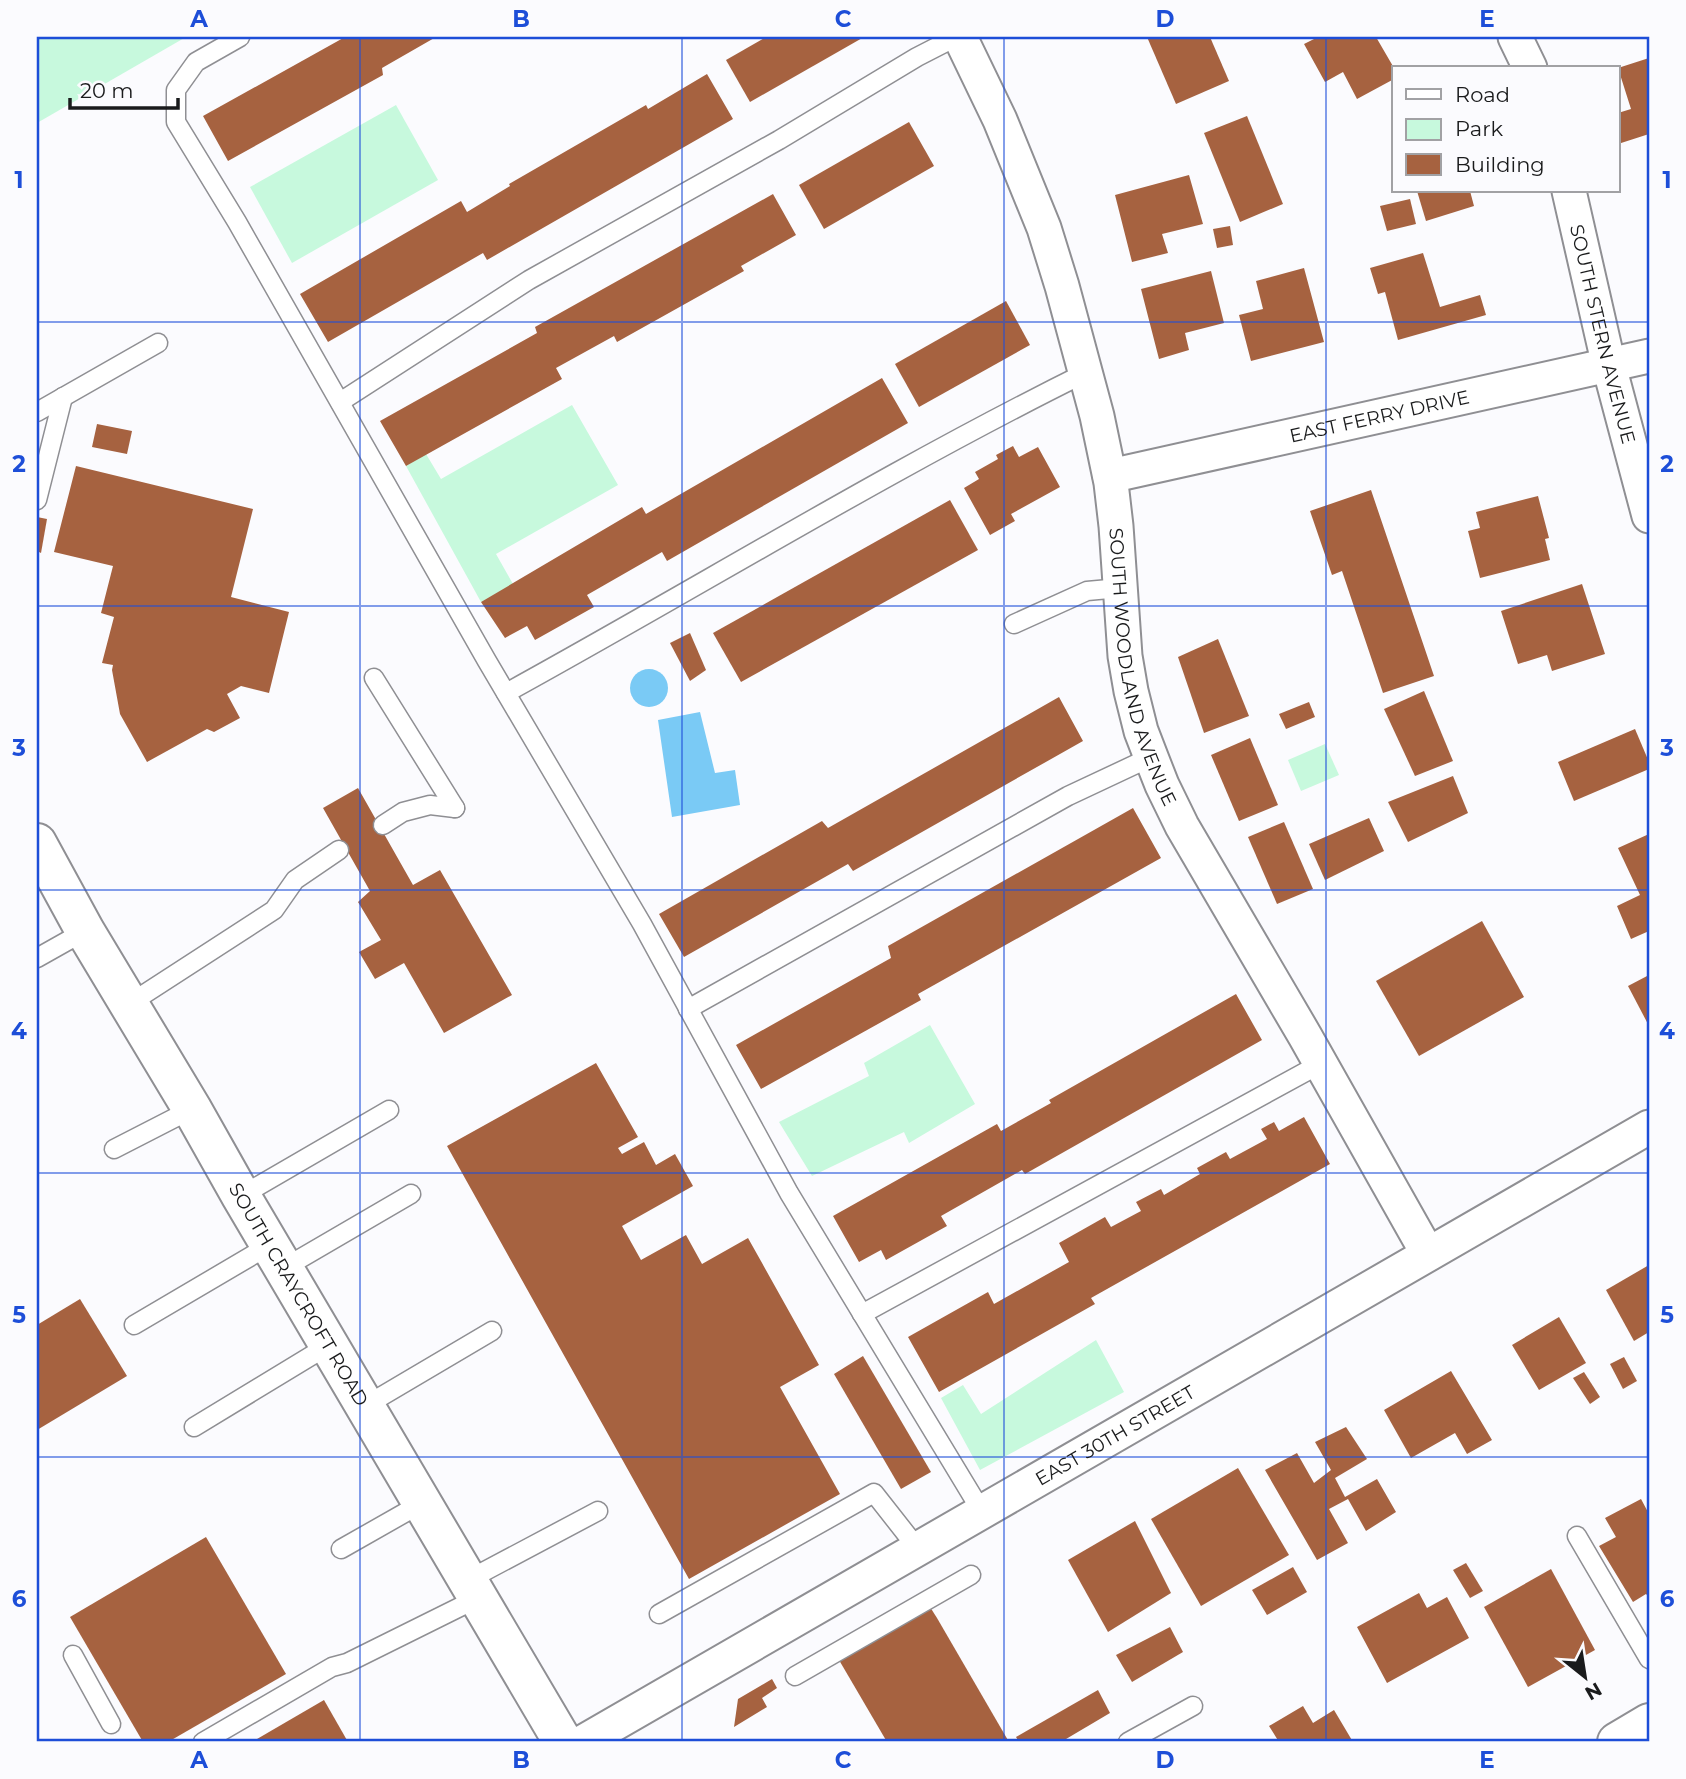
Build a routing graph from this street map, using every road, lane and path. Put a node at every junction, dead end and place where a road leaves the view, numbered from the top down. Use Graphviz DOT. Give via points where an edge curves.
graph roads {
  1 [pos="240,37"];
  2 [pos="958,37"];
  3 [pos="1515,37"];
  4 [pos="1529,66"];
  5 [pos="1569,192"];
  6 [pos="158,343"];
  7 [pos="1649,356"];
  8 [pos="1609,366"];
  9 [pos="1084,373"];
  10 [pos="63,397"];
  11 [pos="340,402"];
  12 [pos="37,412"];
  13 [pos="1110,476"];
  14 [pos="37,500"];
  15 [pos="1649,516"];
  16 [pos="1121,588"];
  17 [pos="1014,624"];
  18 [pos="374,678"];
  19 [pos="506,694"];
  20 [pos="1151,757"];
  21 [pos="383,825"];
  22 [pos="37,843"];
  23 [pos="339,850"];
  24 [pos="85,931"];
  25 [pos="37,958"];
  26 [pos="129,1004"];
  27 [pos="688,1009"];
  28 [pos="1320,1064"];
  29 [pos="192,1109"];
  30 [pos="389,1110"];
  31 [pos="1649,1127"];
  32 [pos="114,1149"];
  33 [pos="411,1194"];
  34 [pos="242,1196"];
  35 [pos="1428,1254"];
  36 [pos="277,1256"];
  37 [pos="862,1314"];
  38 [pos="134,1325"];
  39 [pos="492,1331"];
  40 [pos="329,1345"];
  41 [pos="365,1406"];
  42 [pos="194,1427"];
  43 [pos="422,1503"];
  44 [pos="598,1511"];
  45 [pos="982,1512"];
  46 [pos="1577,1536"];
  47 [pos="341,1549"];
  48 [pos="918,1549"];
  49 [pos="971,1575"];
  50 [pos="473,1589"];
  51 [pos="659,1614"];
  52 [pos="73,1655"];
  53 [pos="1649,1659"];
  54 [pos="795,1676"];
  55 [pos="1193,1706"];
  56 [pos="1649,1723"];
  57 [pos="111,1724"];
  58 [pos="203,1742"];
  59 [pos="563,1742"];
  60 [pos="583,1742"];
  61 [pos="1128,1742"];
  62 [pos="1616,1742"];
  1 -- 11 [label="lane" via="196,62 176,90 176,122"];
  2 -- 9 [label="street, SOUTH WOODLAND AVENUE" via="1000,120 1044,228"];
  2 -- 11 [label="lane" via="529,280"];
  3 -- 4 [label="street"];
  5 -- 8 [label="street, SOUTH STERN AVENUE"];
  6 -- 10 [label="lane"];
  7 -- 8 [label="street, EAST FERRY DRIVE"];
  8 -- 13 [label="street, EAST FERRY DRIVE"];
  8 -- 15 [label="street, SOUTH STERN AVENUE"];
  9 -- 13 [label="street, SOUTH WOODLAND AVENUE"];
  9 -- 19 [label="lane" via="930,453"];
  10 -- 12 [label="lane"];
  10 -- 14 [label="lane"];
  11 -- 19 [label="lane"];
  13 -- 16 [label="street, SOUTH WOODLAND AVENUE"];
  16 -- 17 [label="lane" via="1087,591"];
  16 -- 20 [label="street, SOUTH WOODLAND AVENUE" via="1129,680"];
  18 -- 21 [label="lane" via="455,808 430,805 403,812"];
  19 -- 27 [label="lane"];
  20 -- 27 [label="lane" via="1068,796"];
  20 -- 28 [label="street, SOUTH WOODLAND AVENUE" via="1182,826"];
  22 -- 24 [label="main road, SOUTH CRAYCROFT ROAD"];
  23 -- 26 [label="lane" via="295,880 274,910"];
  24 -- 25 [label="lane"];
  24 -- 26 [label="main road, SOUTH CRAYCROFT ROAD"];
  26 -- 29 [label="main road, SOUTH CRAYCROFT ROAD"];
  27 -- 37 [label="lane"];
  28 -- 35 [label="street, SOUTH WOODLAND AVENUE"];
  28 -- 37 [label="lane"];
  29 -- 32 [label="lane"];
  29 -- 34 [label="main road, SOUTH CRAYCROFT ROAD"];
  30 -- 34 [label="lane"];
  31 -- 35 [label="street, EAST 30TH STREET"];
  33 -- 36 [label="lane"];
  34 -- 36 [label="main road, SOUTH CRAYCROFT ROAD"];
  35 -- 45 [label="street, EAST 30TH STREET"];
  36 -- 38 [label="lane"];
  36 -- 40 [label="main road, SOUTH CRAYCROFT ROAD"];
  37 -- 45 [label="lane"];
  39 -- 41 [label="lane"];
  40 -- 41 [label="main road, SOUTH CRAYCROFT ROAD"];
  40 -- 42 [label="lane"];
  41 -- 43 [label="main road, SOUTH CRAYCROFT ROAD"];
  43 -- 47 [label="lane"];
  43 -- 50 [label="main road, SOUTH CRAYCROFT ROAD"];
  44 -- 50 [label="lane"];
  45 -- 48 [label="street, EAST 30TH STREET"];
  46 -- 53 [label="lane"];
  48 -- 51 [label="lane" via="874,1493"];
  48 -- 60 [label="street, EAST 30TH STREET"];
  49 -- 54 [label="lane"];
  50 -- 58 [label="lane"];
  50 -- 59 [label="main road, SOUTH CRAYCROFT ROAD"];
  52 -- 57 [label="lane"];
  55 -- 61 [label="lane"];
  56 -- 62 [label="main road"];
}
